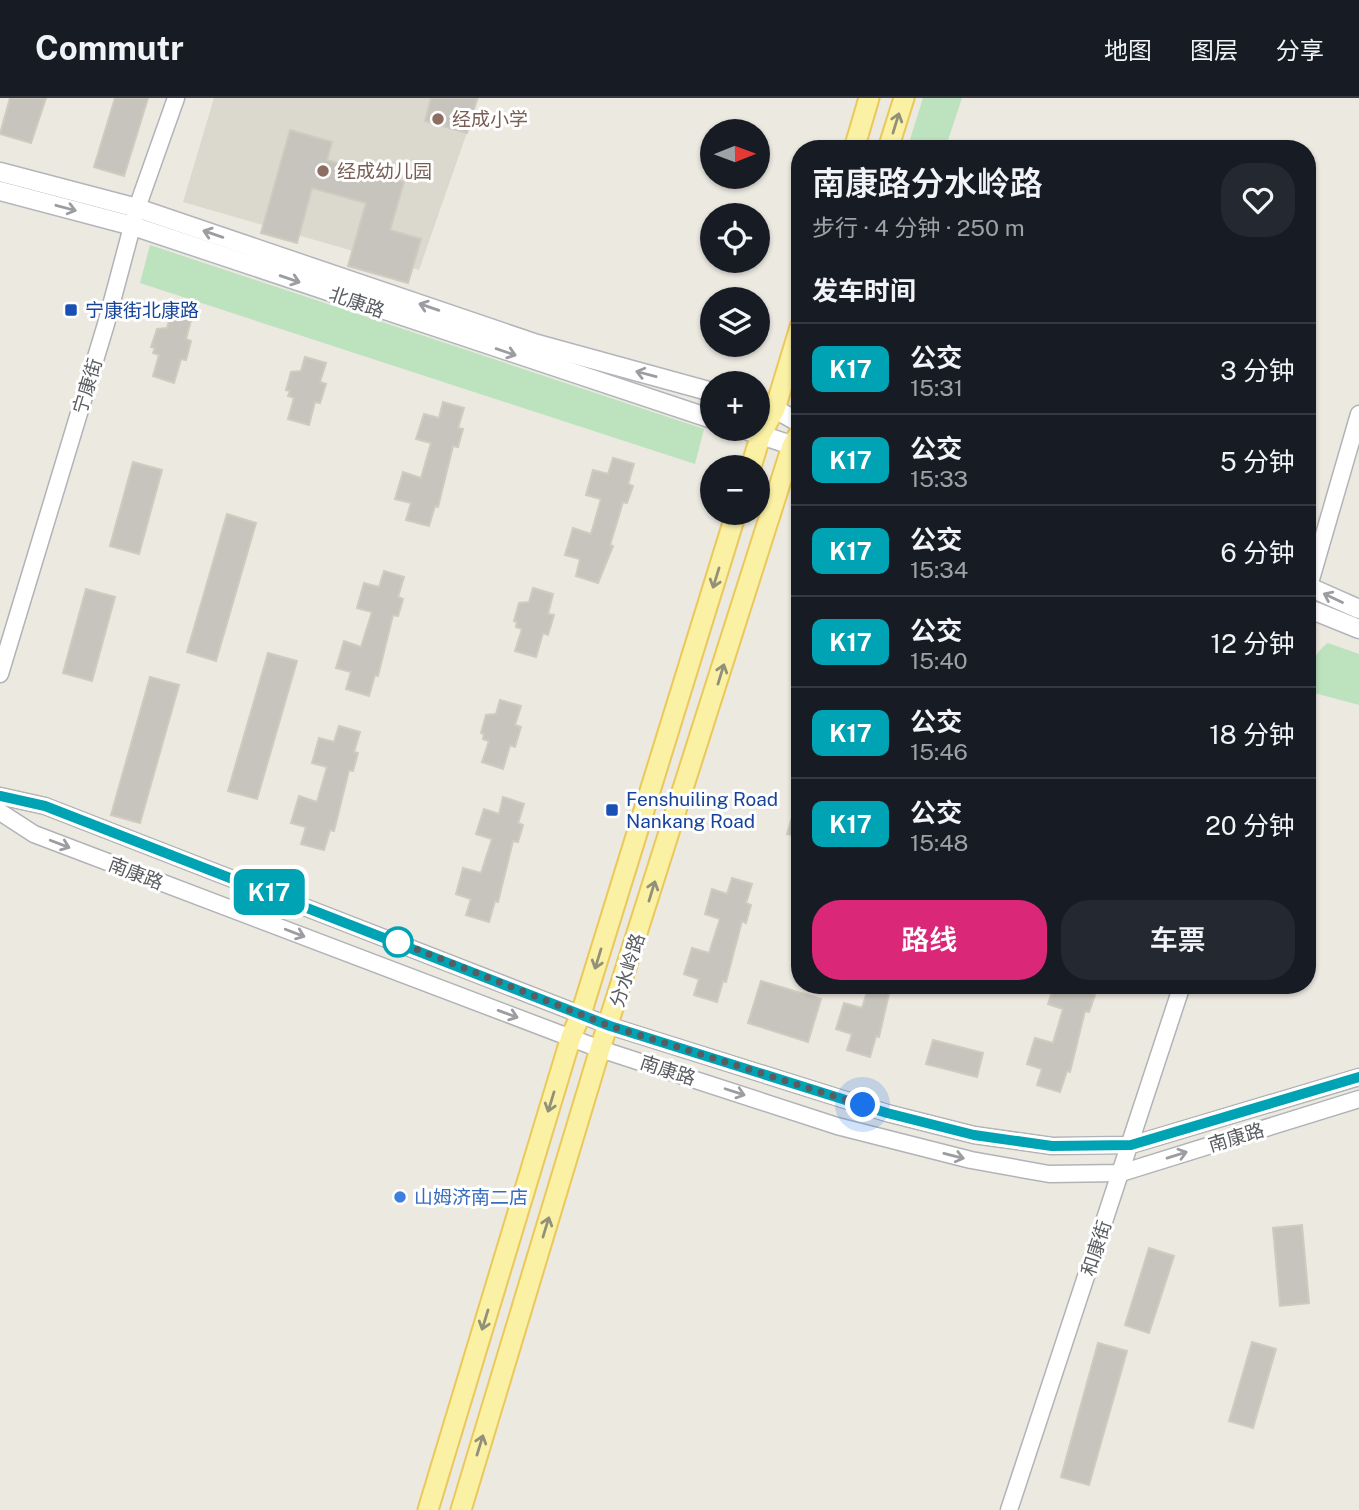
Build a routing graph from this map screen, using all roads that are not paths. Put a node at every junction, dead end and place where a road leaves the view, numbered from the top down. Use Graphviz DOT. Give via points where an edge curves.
graph roads {
  1 [pos="176,98"];
  2 [pos="869,98"];
  3 [pos="904,98"];
  4 [pos="857,140"];
  5 [pos="891,140"];
  6 [pos="0,172"];
  7 [pos="0,191"];
  8 [pos="135,217"];
  9 [pos="791,348"];
  10 [pos="700,389"];
  11 [pos="770,398"];
  12 [pos="770,409"];
  13 [pos="1359,414"];
  14 [pos="700,415"];
  15 [pos="791,419"];
  16 [pos="770,436"];
  17 [pos="791,441"];
  18 [pos="791,461"];
  19 [pos="732,525"];
  20 [pos="1316,561"];
  21 [pos="1316,591"];
  22 [pos="1359,609"];
  23 [pos="1316,612"];
  24 [pos="1359,629"];
  25 [pos="0,674"];
  26 [pos="0,796"];
  27 [pos="0,812"];
  28 [pos="1179,994"];
  29 [pos="581,1014"];
  30 [pos="610,1026"];
  31 [pos="571,1037"];
  32 [pos="600,1049"];
  33 [pos="1359,1077"];
  34 [pos="1359,1100"];
  35 [pos="1131,1145"];
  36 [pos="1121,1172"];
  37 [pos="428,1510"];
  38 [pos="461,1510"];
  39 [pos="1009,1510"];
  1 -- 8 [label="street, 宁康街"];
  2 -- 4 [label="main road"];
  5 -- 3 [label="main road, one-way"];
  6 -- 8 [label="main road, 北康路"];
  7 -- 8 [label="main road, 北康路, one-way"];
  10 -- 8 [label="main road, 北康路, one-way" via="537,344"];
  8 -- 14 [label="main road, 北康路, one-way"];
  8 -- 25 [label="street, 宁康街"];
  9 -- 11 [label="main road"];
  12 -- 15 [label="main road"];
  13 -- 20 [label="street"];
  16 -- 17 [label="main road"];
  30 -- 18 [label="main road, 分水岭路, one-way"];
  19 -- 29 [label="main road, 分水岭路, one-way"];
  22 -- 21 [label="main road, one-way"];
  23 -- 24 [label="main road"];
  26 -- 29 [label="street, 南康路" via="45,806"];
  27 -- 31 [label="street, 南康路, one-way" via="34,834"];
  28 -- 35 [label="street, 和康街"];
  29 -- 30 [label="street, 南康路"];
  29 -- 31 [label="main road, 分水岭路"];
  30 -- 32 [label="main road, 分水岭路"];
  30 -- 35 [label="street, 南康路" via="887,1113 974,1135 1052,1146"];
  31 -- 32 [label="street, 南康路"];
  31 -- 37 [label="main road, 分水岭路, one-way"];
  32 -- 36 [label="street, 南康路, one-way" via="837,1126 971,1160 1049,1174"];
  38 -- 32 [label="main road, 分水岭路, one-way"];
  33 -- 35 [label="street, 南康路"];
  36 -- 34 [label="street, 南康路, one-way"];
  35 -- 36 [label="street, 和康街"];
  36 -- 39 [label="street, 和康街"];
}
